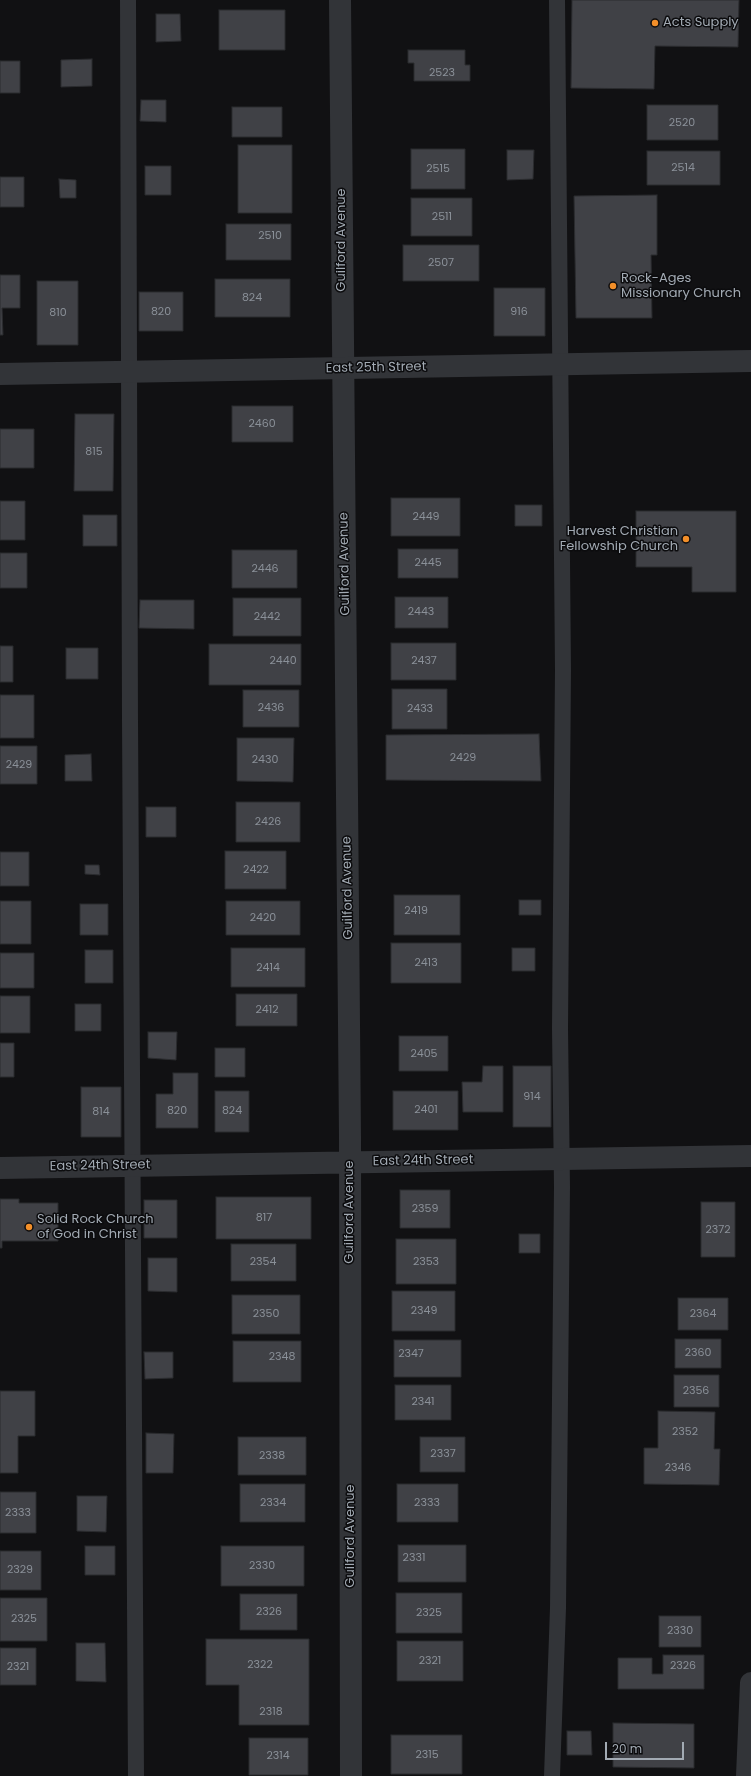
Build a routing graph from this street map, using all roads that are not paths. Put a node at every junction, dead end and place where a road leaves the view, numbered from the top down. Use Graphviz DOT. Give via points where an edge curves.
graph roads {
  1 [pos="128,0"];
  2 [pos="340,0"];
  3 [pos="557,0"];
  4 [pos="751,361"];
  5 [pos="561,365"];
  6 [pos="343,369"];
  7 [pos="130,372"];
  8 [pos="0,374"];
  9 [pos="751,1156"];
  10 [pos="561,1159"];
  11 [pos="350,1162"];
  12 [pos="132,1166"];
  13 [pos="0,1168"];
  14 [pos="751,1683"];
  15 [pos="136,1776"];
  16 [pos="351,1776"];
  17 [pos="552,1776"];
  18 [pos="747,1776"];
  1 -- 7 [label="lane"];
  2 -- 6 [label="street, Guilford Avenue"];
  3 -- 5 [label="lane"];
  4 -- 5 [label="street, East 25th Street"];
  5 -- 6 [label="street, East 25th Street"];
  5 -- 10 [label="lane"];
  6 -- 7 [label="street, East 25th Street"];
  6 -- 11 [label="street, Guilford Avenue"];
  7 -- 8 [label="street, East 25th Street"];
  7 -- 12 [label="lane"];
  9 -- 10 [label="street, East 24th Street"];
  10 -- 11 [label="street, East 24th Street"];
  10 -- 17 [label="lane" via="558,1608"];
  11 -- 12 [label="street, East 24th Street"];
  11 -- 16 [label="street, Guilford Avenue"];
  12 -- 13 [label="street, East 24th Street"];
  12 -- 15 [label="lane"];
  14 -- 18 [label="street"];
}
